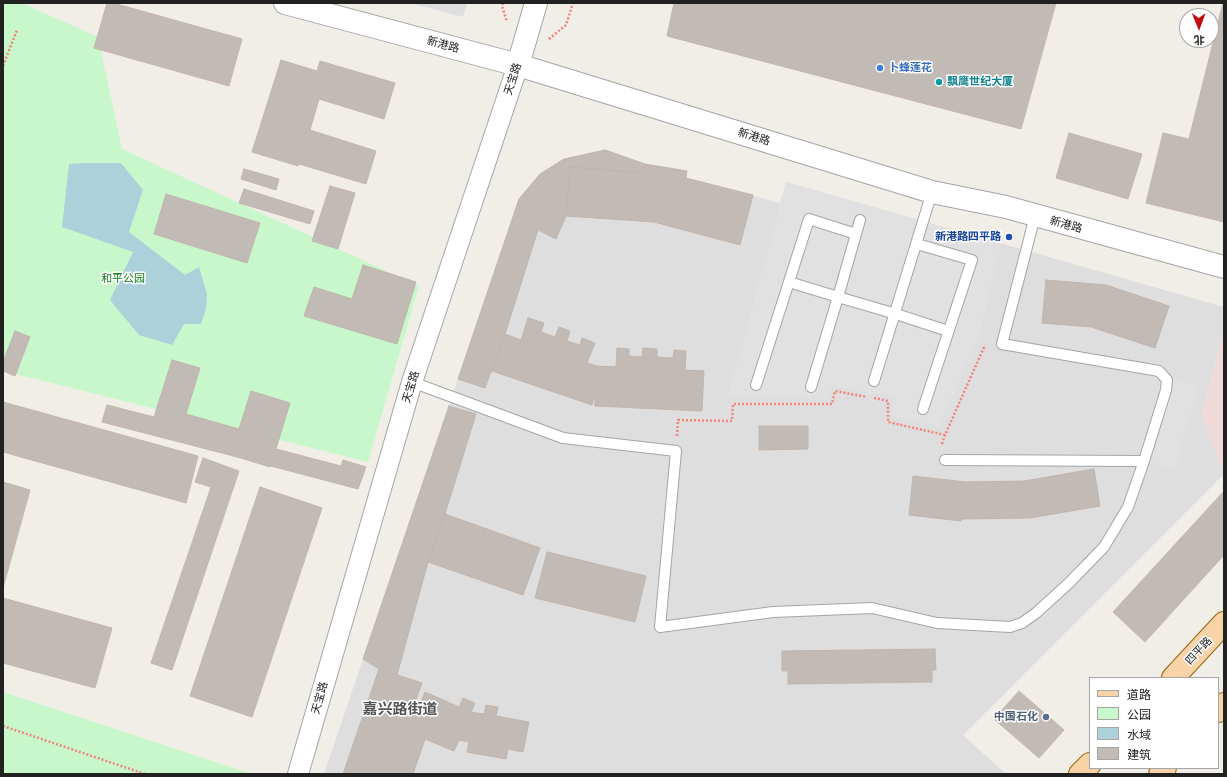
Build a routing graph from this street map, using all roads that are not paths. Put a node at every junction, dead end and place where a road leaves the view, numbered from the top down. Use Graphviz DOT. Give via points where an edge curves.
graph roads {
  1 [pos="285,3"];
  2 [pos="536,3"];
  3 [pos="518,65"];
  4 [pos="932,192"];
  5 [pos="1035,216"];
  6 [pos="860,220"];
  7 [pos="856,234"];
  8 [pos="917,244"];
  9 [pos="1224,268"];
  10 [pos="789,282"];
  11 [pos="838,297"];
  12 [pos="896,314"];
  13 [pos="948,331"];
  14 [pos="874,381"];
  15 [pos="412,382"];
  16 [pos="756,385"];
  17 [pos="811,387"];
  18 [pos="923,409"];
  19 [pos="945,460"];
  20 [pos="1144,461"];
  21 [pos="1224,623"];
  22 [pos="1174,677"];
  23 [pos="1089,765"];
  24 [pos="298,774"];
  25 [pos="1080,774"];
  1 -- 3 [label="street, 新港路"];
  2 -- 3 [label="street, 天宝路"];
  3 -- 4 [label="street, 新港路"];
  3 -- 15 [label="street, 天宝路"];
  4 -- 5 [label="street, 新港路" via="1006,207"];
  4 -- 8 [label="lane"];
  5 -- 9 [label="street, 新港路"];
  5 -- 20 [label="lane" via="1002,344 1159,371 1168,380"];
  6 -- 7 [label="lane"];
  7 -- 10 [label="lane" via="809,219"];
  7 -- 11 [label="lane"];
  8 -- 12 [label="lane"];
  8 -- 13 [label="lane" via="972,260"];
  10 -- 11 [label="lane"];
  10 -- 16 [label="lane"];
  11 -- 12 [label="lane"];
  11 -- 17 [label="lane"];
  12 -- 13 [label="lane"];
  12 -- 14 [label="lane"];
  13 -- 18 [label="lane"];
  15 -- 20 [label="lane" via="563,438 676,450 660,627 773,612 872,608 937,623 1010,628 1036,613 1104,547 1128,507"];
  15 -- 24 [label="street, 天宝路"];
  19 -- 20 [label="lane"];
  21 -- 22 [label="main road, 四平路"];
  23 -- 25 [label="main road"];
}
